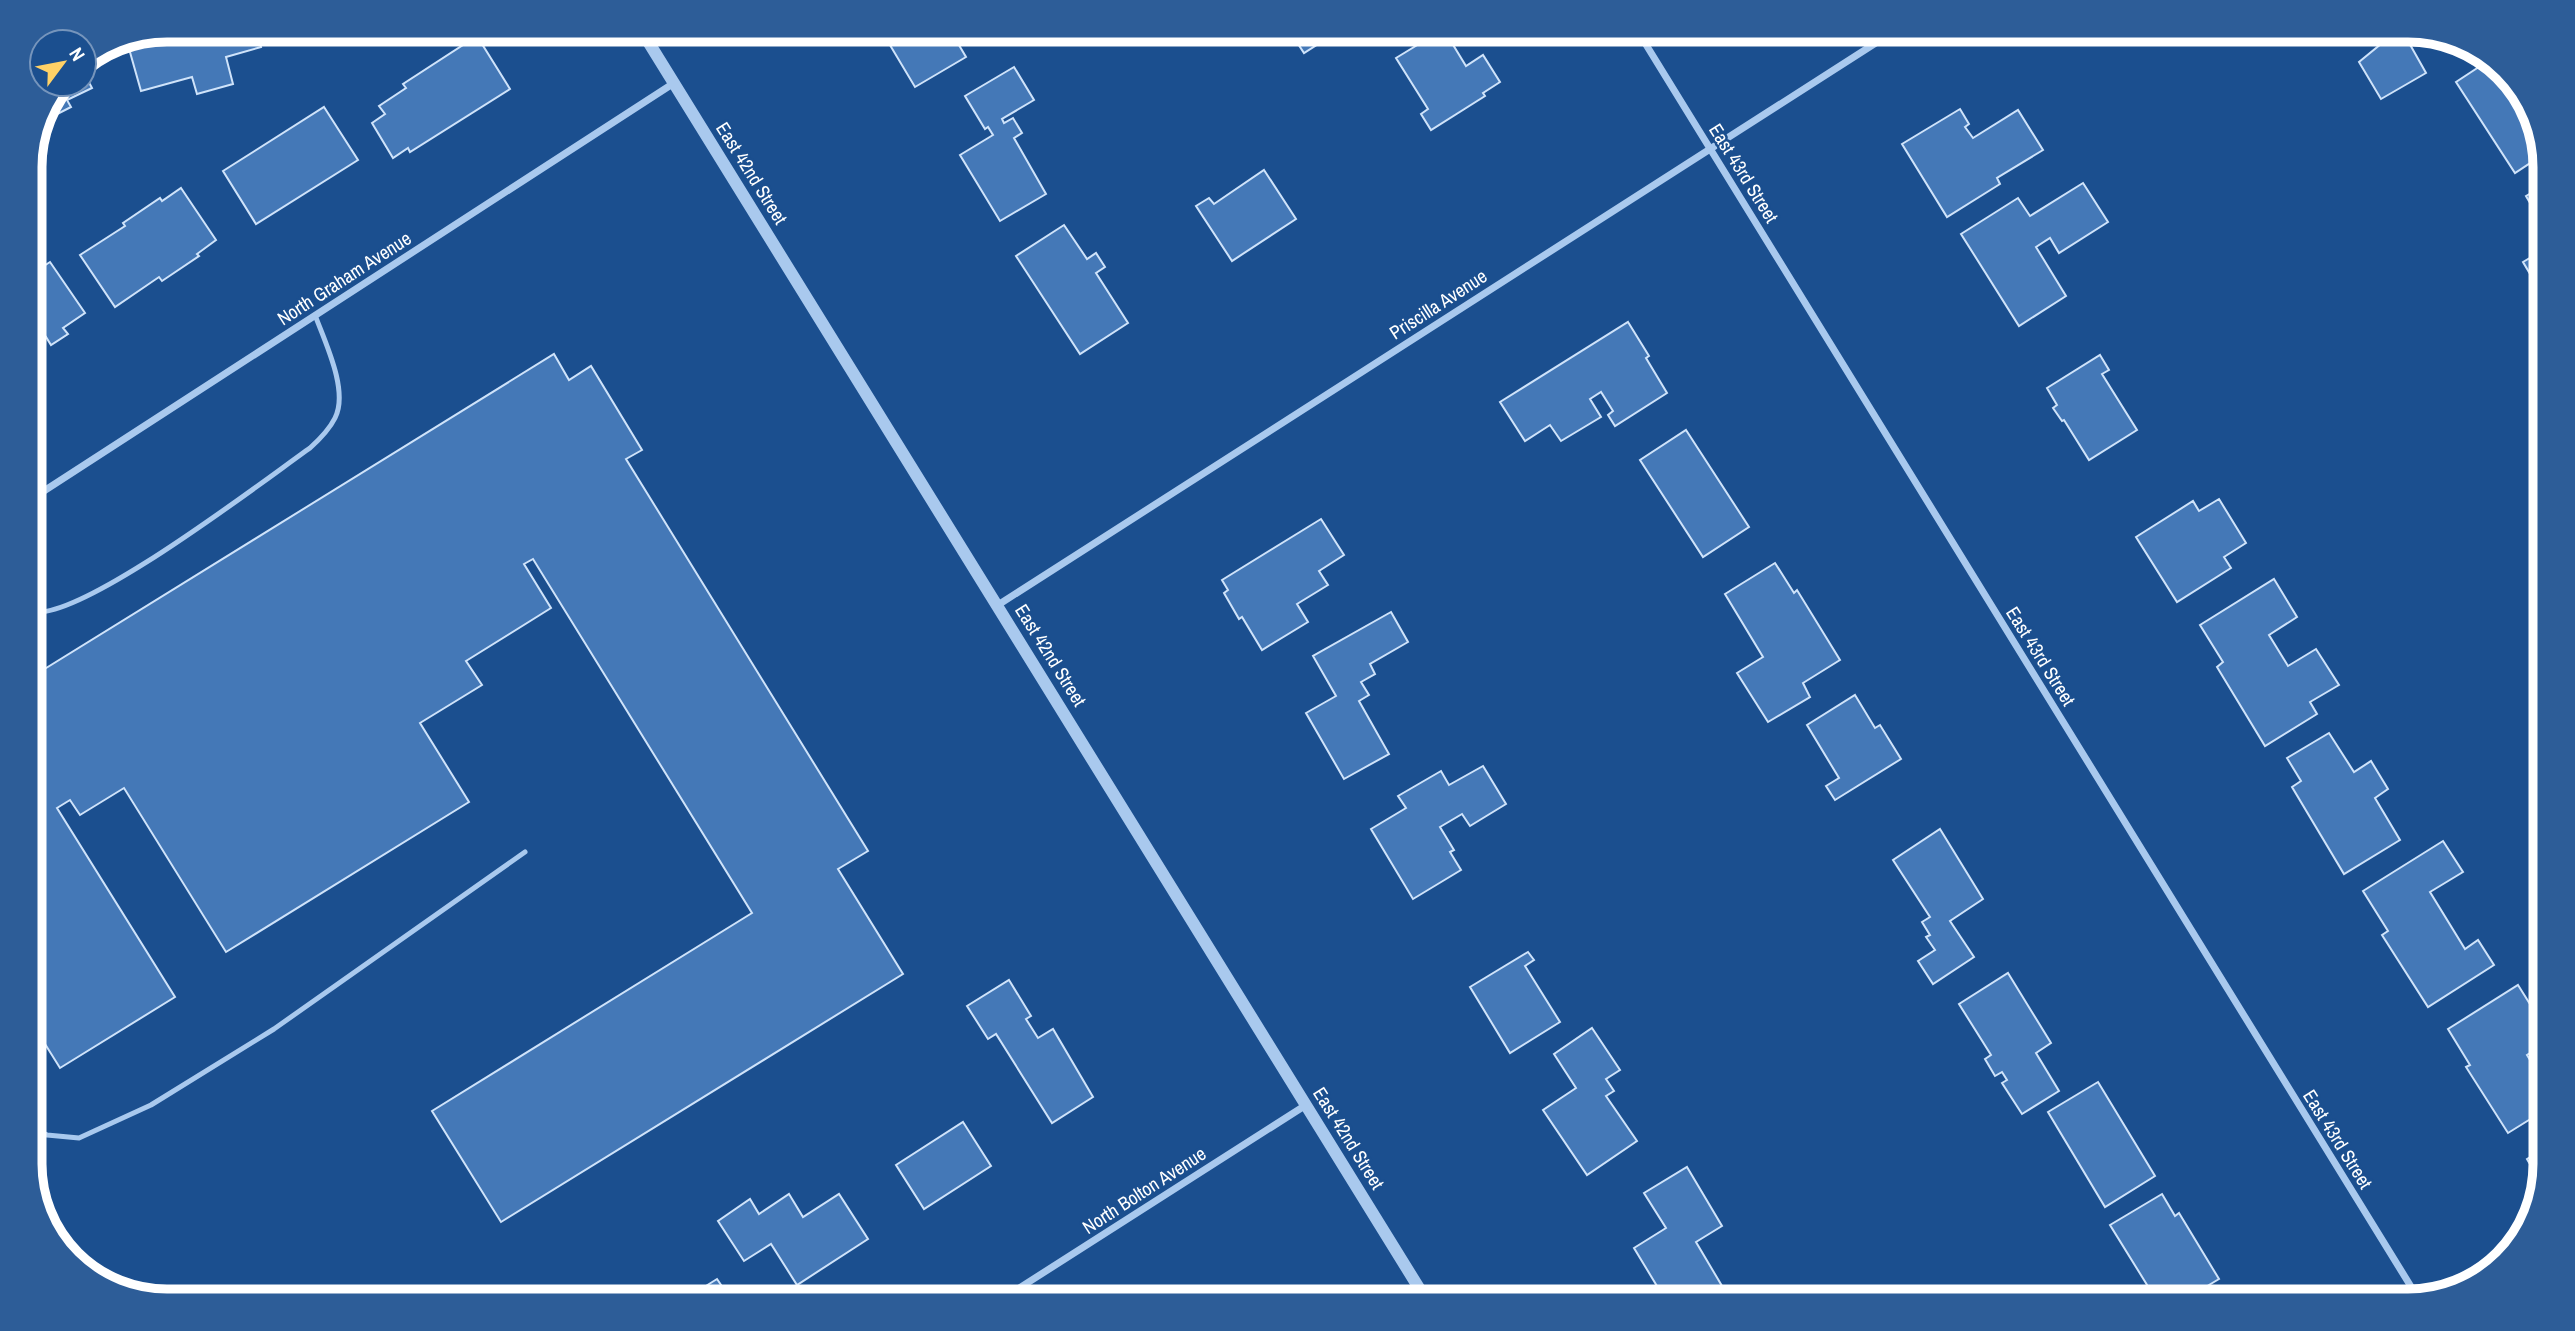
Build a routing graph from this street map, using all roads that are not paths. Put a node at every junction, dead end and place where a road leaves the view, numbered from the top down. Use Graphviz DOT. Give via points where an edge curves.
graph roads {
  1 [pos="648,42"];
  2 [pos="1644,42"];
  3 [pos="1877,42"];
  4 [pos="674,83"];
  5 [pos="1710,149"];
  6 [pos="315,315"];
  7 [pos="42,492"];
  8 [pos="998,605"];
  9 [pos="42,612"];
  10 [pos="525,852"];
  11 [pos="1306,1105"];
  12 [pos="42,1132"];
  13 [pos="1018,1289"];
  14 [pos="1420,1289"];
  15 [pos="2412,1289"];
  1 -- 4 [label="street, East 42nd Street"];
  2 -- 5 [label="street, East 43rd Street"];
  3 -- 5 [label="street, Priscilla Avenue"];
  4 -- 6 [label="street, North Graham Avenue"];
  4 -- 8 [label="street, East 42nd Street"];
  5 -- 8 [label="street, Priscilla Avenue"];
  5 -- 15 [label="street, East 43rd Street"];
  6 -- 7 [label="street, North Graham Avenue"];
  6 -- 9 [label="lane" via="340,391 337,415 326,432 310,448 148,561 81,600"];
  8 -- 11 [label="street, East 42nd Street"];
  10 -- 12 [label="lane" via="274,1029 151,1105 79,1138"];
  11 -- 13 [label="street, North Bolton Avenue"];
  11 -- 14 [label="street, East 42nd Street"];
}
